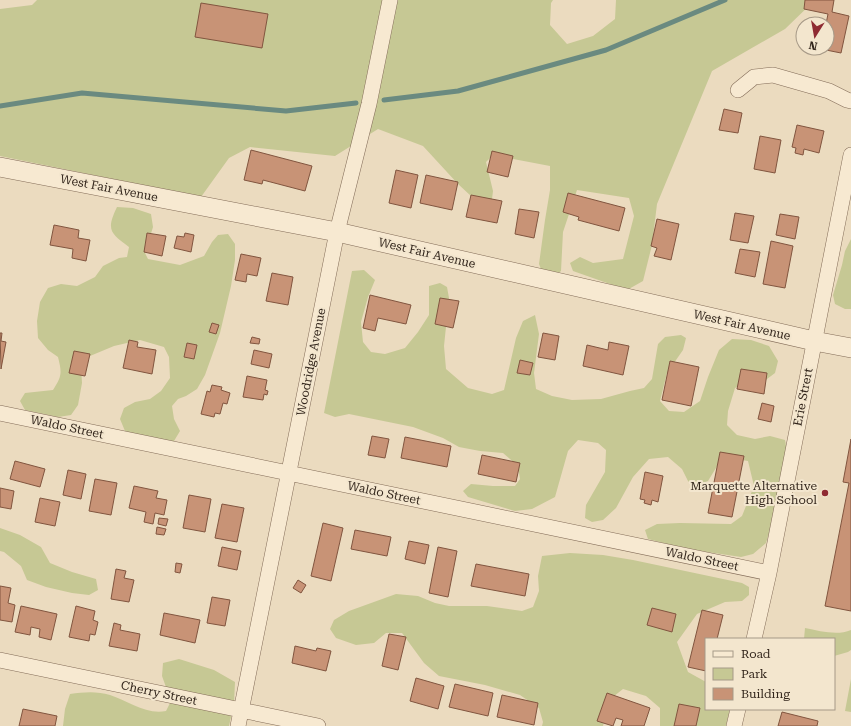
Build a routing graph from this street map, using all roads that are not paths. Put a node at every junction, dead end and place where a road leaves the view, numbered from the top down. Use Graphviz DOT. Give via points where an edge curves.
graph roads {
  1 [pos="390,0"];
  2 [pos="738,90"];
  3 [pos="851,101"];
  4 [pos="851,155"];
  5 [pos="0,167"];
  6 [pos="337,232"];
  7 [pos="814,341"];
  8 [pos="851,348"];
  9 [pos="0,413"];
  10 [pos="288,473"];
  11 [pos="769,573"];
  12 [pos="754,638"];
  13 [pos="0,660"];
  14 [pos="241,710"];
  15 [pos="738,710"];
  16 [pos="238,726"];
  17 [pos="318,726"];
  18 [pos="734,726"];
  1 -- 6 [label="street, Woodridge Avenue" via="369,104"];
  2 -- 3 [label="street" via="754,77 773,75 829,90"];
  4 -- 7 [label="street, Erie Strert"];
  5 -- 6 [label="street, West Fair Avenue"];
  6 -- 7 [label="street, West Fair Avenue"];
  6 -- 10 [label="street, Woodridge Avenue"];
  7 -- 8 [label="street, West Fair Avenue"];
  7 -- 11 [label="street, Erie Strert"];
  9 -- 10 [label="street, Waldo Street"];
  10 -- 11 [label="street, Waldo Street"];
  10 -- 14 [label="street, Woodridge Avenue"];
  11 -- 12 [label="street, Erie Strert"];
  13 -- 14 [label="street, Cherry Street"];
  14 -- 16 [label="street, Woodridge Avenue"];
  14 -- 17 [label="street, Cherry Street"];
  15 -- 18 [label="street"];
}
